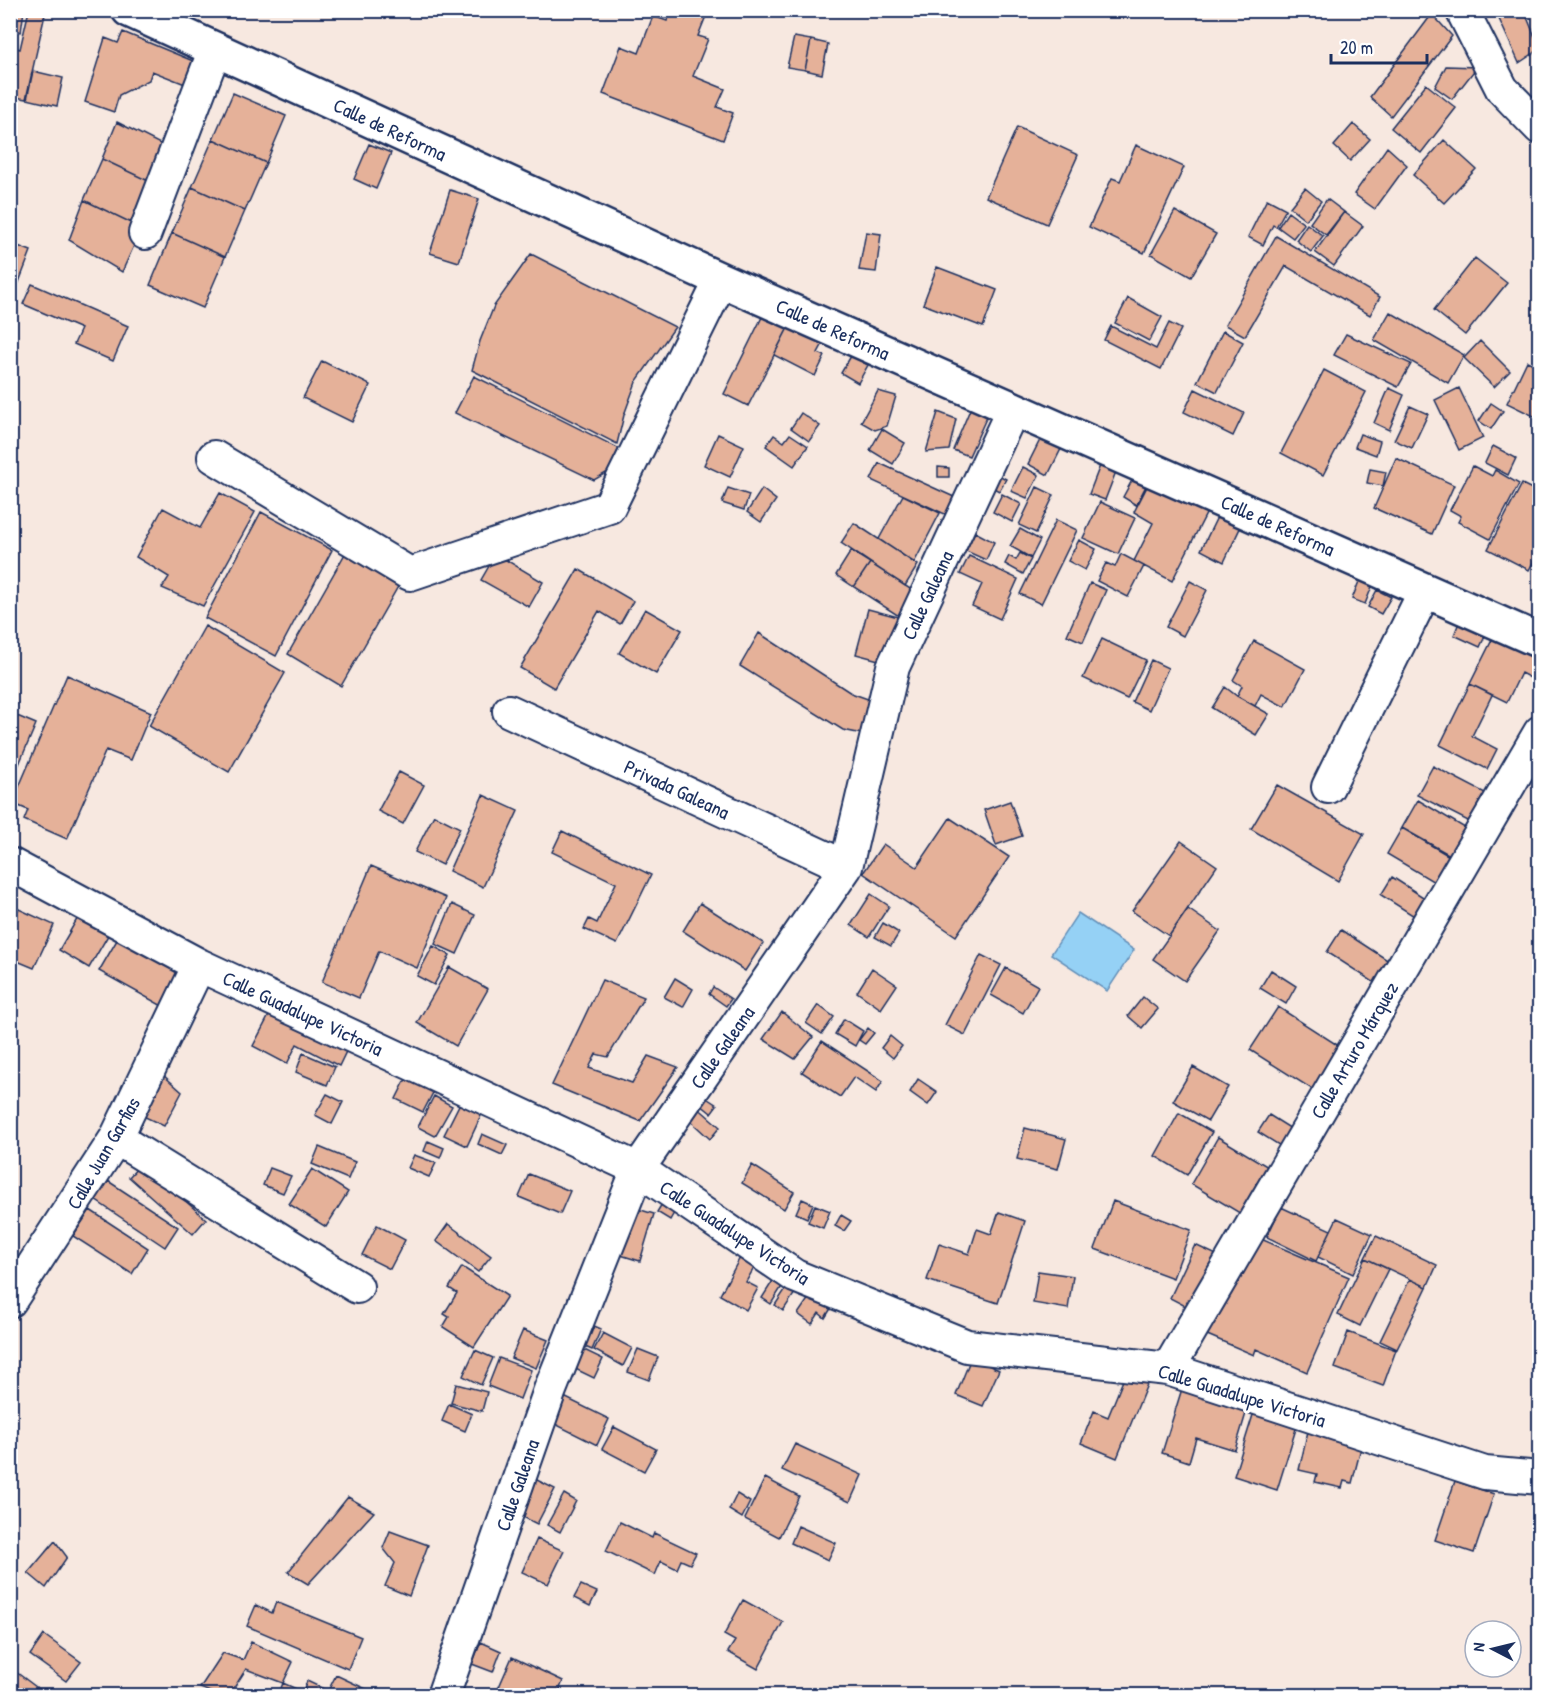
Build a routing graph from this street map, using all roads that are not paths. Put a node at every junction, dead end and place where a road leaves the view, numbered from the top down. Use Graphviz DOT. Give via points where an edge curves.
graph roads {
  1 [pos="129,10"];
  2 [pos="1462,10"];
  3 [pos="215,50"];
  4 [pos="1539,128"];
  5 [pos="146,233"];
  6 [pos="721,280"];
  7 [pos="1013,409"];
  8 [pos="214,457"];
  9 [pos="1425,591"];
  10 [pos="1539,641"];
  11 [pos="509,711"];
  12 [pos="1539,732"];
  13 [pos="1328,787"];
  14 [pos="10,864"];
  15 [pos="846,867"];
  16 [pos="199,965"];
  17 [pos="116,1138"];
  18 [pos="638,1169"];
  19 [pos="357,1287"];
  20 [pos="10,1301"];
  21 [pos="1168,1369"];
  22 [pos="1539,1478"];
  23 [pos="443,1695"];
  1 -- 3 [label="main road, Calle de Reforma"];
  2 -- 4 [label="street" via="1502,89"];
  3 -- 5 [label="street"];
  3 -- 6 [label="main road, Calle de Reforma"];
  6 -- 7 [label="main road, Calle de Reforma"];
  6 -- 8 [label="street" via="609,507 410,574"];
  7 -- 9 [label="main road, Calle de Reforma"];
  7 -- 15 [label="street, Calle Galeana" via="893,667"];
  9 -- 10 [label="main road, Calle de Reforma"];
  9 -- 13 [label="street"];
  11 -- 15 [label="street, Privada Galeana"];
  12 -- 21 [label="street, Calle Arturo Márquez"];
  14 -- 16 [label="street, Calle Guadalupe Victoria"];
  15 -- 18 [label="street, Calle Galeana"];
  16 -- 17 [label="street, Calle Juan Garfias"];
  16 -- 18 [label="street, Calle Guadalupe Victoria"];
  17 -- 19 [label="street"];
  17 -- 20 [label="street, Calle Juan Garfias"];
  18 -- 21 [label="street, Calle Guadalupe Victoria" via="795,1276 968,1346"];
  18 -- 23 [label="street, Calle Galeana" via="550,1390"];
  21 -- 22 [label="street, Calle Guadalupe Victoria" via="1485,1473"];
}
